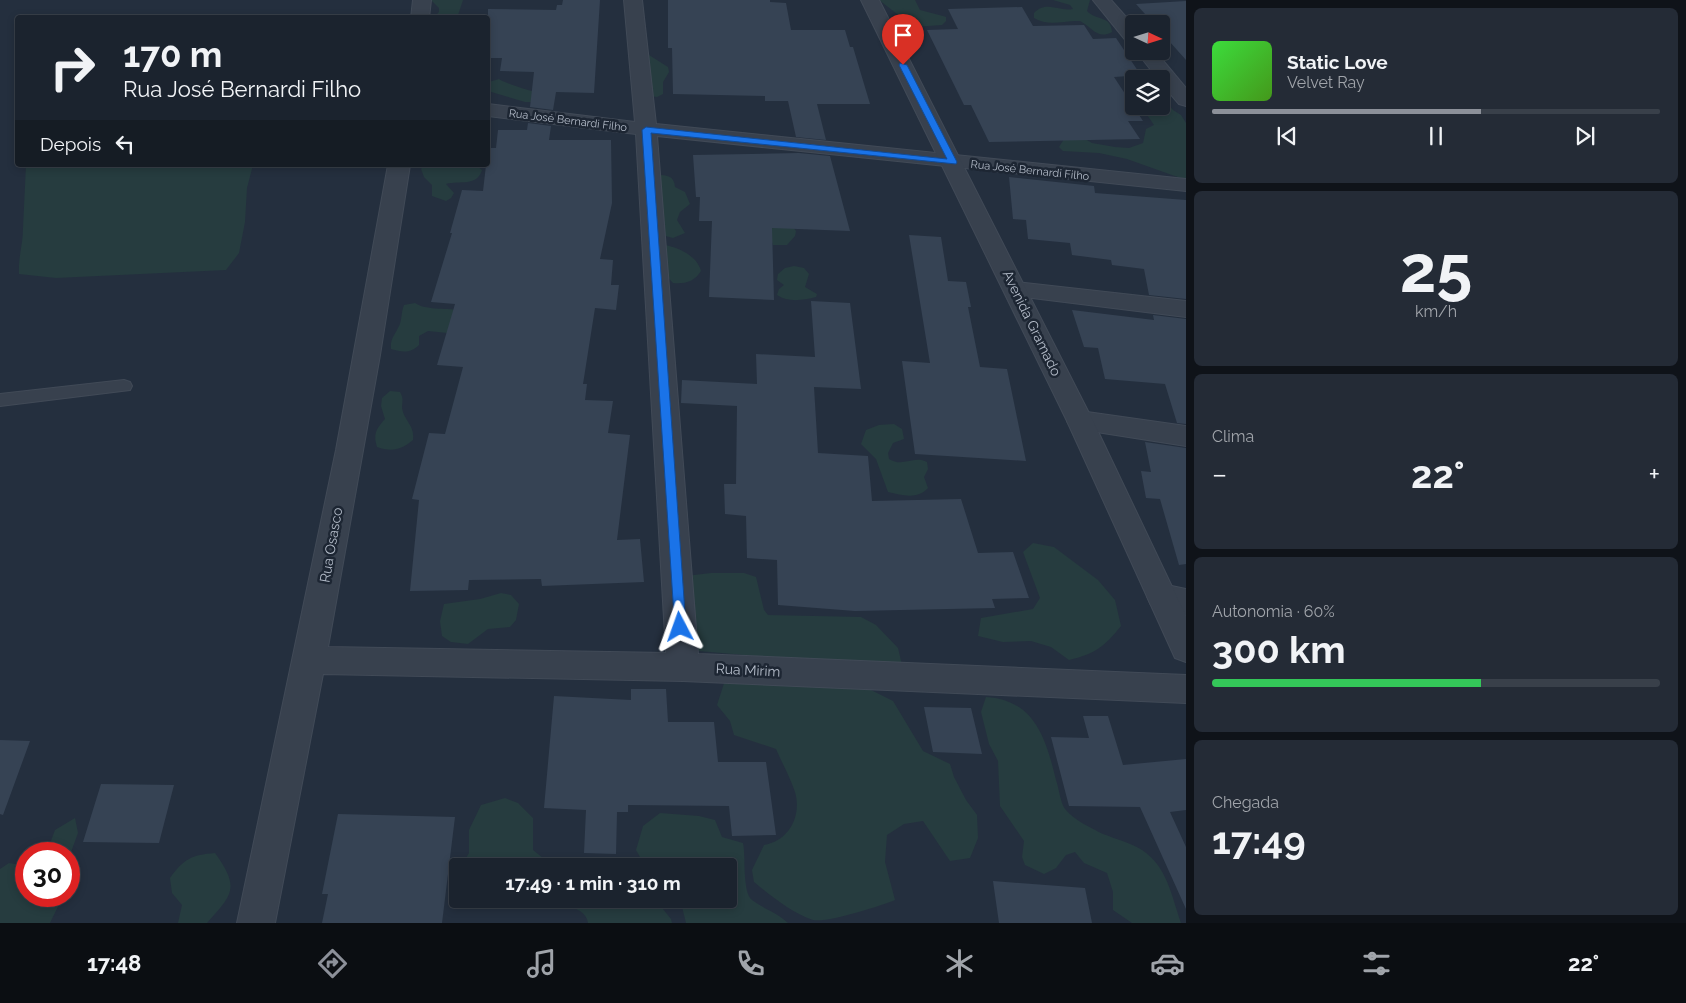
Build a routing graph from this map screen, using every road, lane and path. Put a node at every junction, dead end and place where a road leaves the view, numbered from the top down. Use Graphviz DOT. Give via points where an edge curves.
graph roads {
  1 [pos="422,0"];
  2 [pos="633,0"];
  3 [pos="870,0"];
  4 [pos="1102,0"];
  5 [pos="420,15"];
  6 [pos="1125,27"];
  7 [pos="1153,60"];
  8 [pos="1186,100"];
  9 [pos="490,110"];
  10 [pos="646,130"];
  11 [pos="953,162"];
  12 [pos="399,167"];
  13 [pos="1186,185"];
  14 [pos="1016,290"];
  15 [pos="1186,309"];
  16 [pos="124,386"];
  17 [pos="0,400"];
  18 [pos="1080,421"];
  19 [pos="1186,436"];
  20 [pos="1174,599"];
  21 [pos="1186,649"];
  22 [pos="310,660"];
  23 [pos="682,667"];
  24 [pos="1186,690"];
  25 [pos="256,923"];
  1 -- 5 [label="street"];
  2 -- 10 [label="street"];
  3 -- 11 [label="street, Avenida Gramado"];
  4 -- 6 [label="street"];
  7 -- 8 [label="street"];
  9 -- 10 [label="street, Rua José Bernardi Filho"];
  10 -- 11 [label="street, Rua José Bernardi Filho"];
  10 -- 23 [label="street"];
  11 -- 13 [label="street, Rua José Bernardi Filho"];
  11 -- 14 [label="street, Avenida Gramado"];
  12 -- 22 [label="street, Rua Osasco"];
  14 -- 15 [label="street"];
  14 -- 18 [label="street, Avenida Gramado"];
  16 -- 17 [label="lane"];
  18 -- 19 [label="street"];
  18 -- 20 [label="street, Avenida Gramado"];
  20 -- 21 [label="street, Avenida Gramado"];
  22 -- 23 [label="street, Rua Mirim"];
  22 -- 25 [label="street, Rua Osasco"];
  23 -- 24 [label="street, Rua Mirim"];
}
